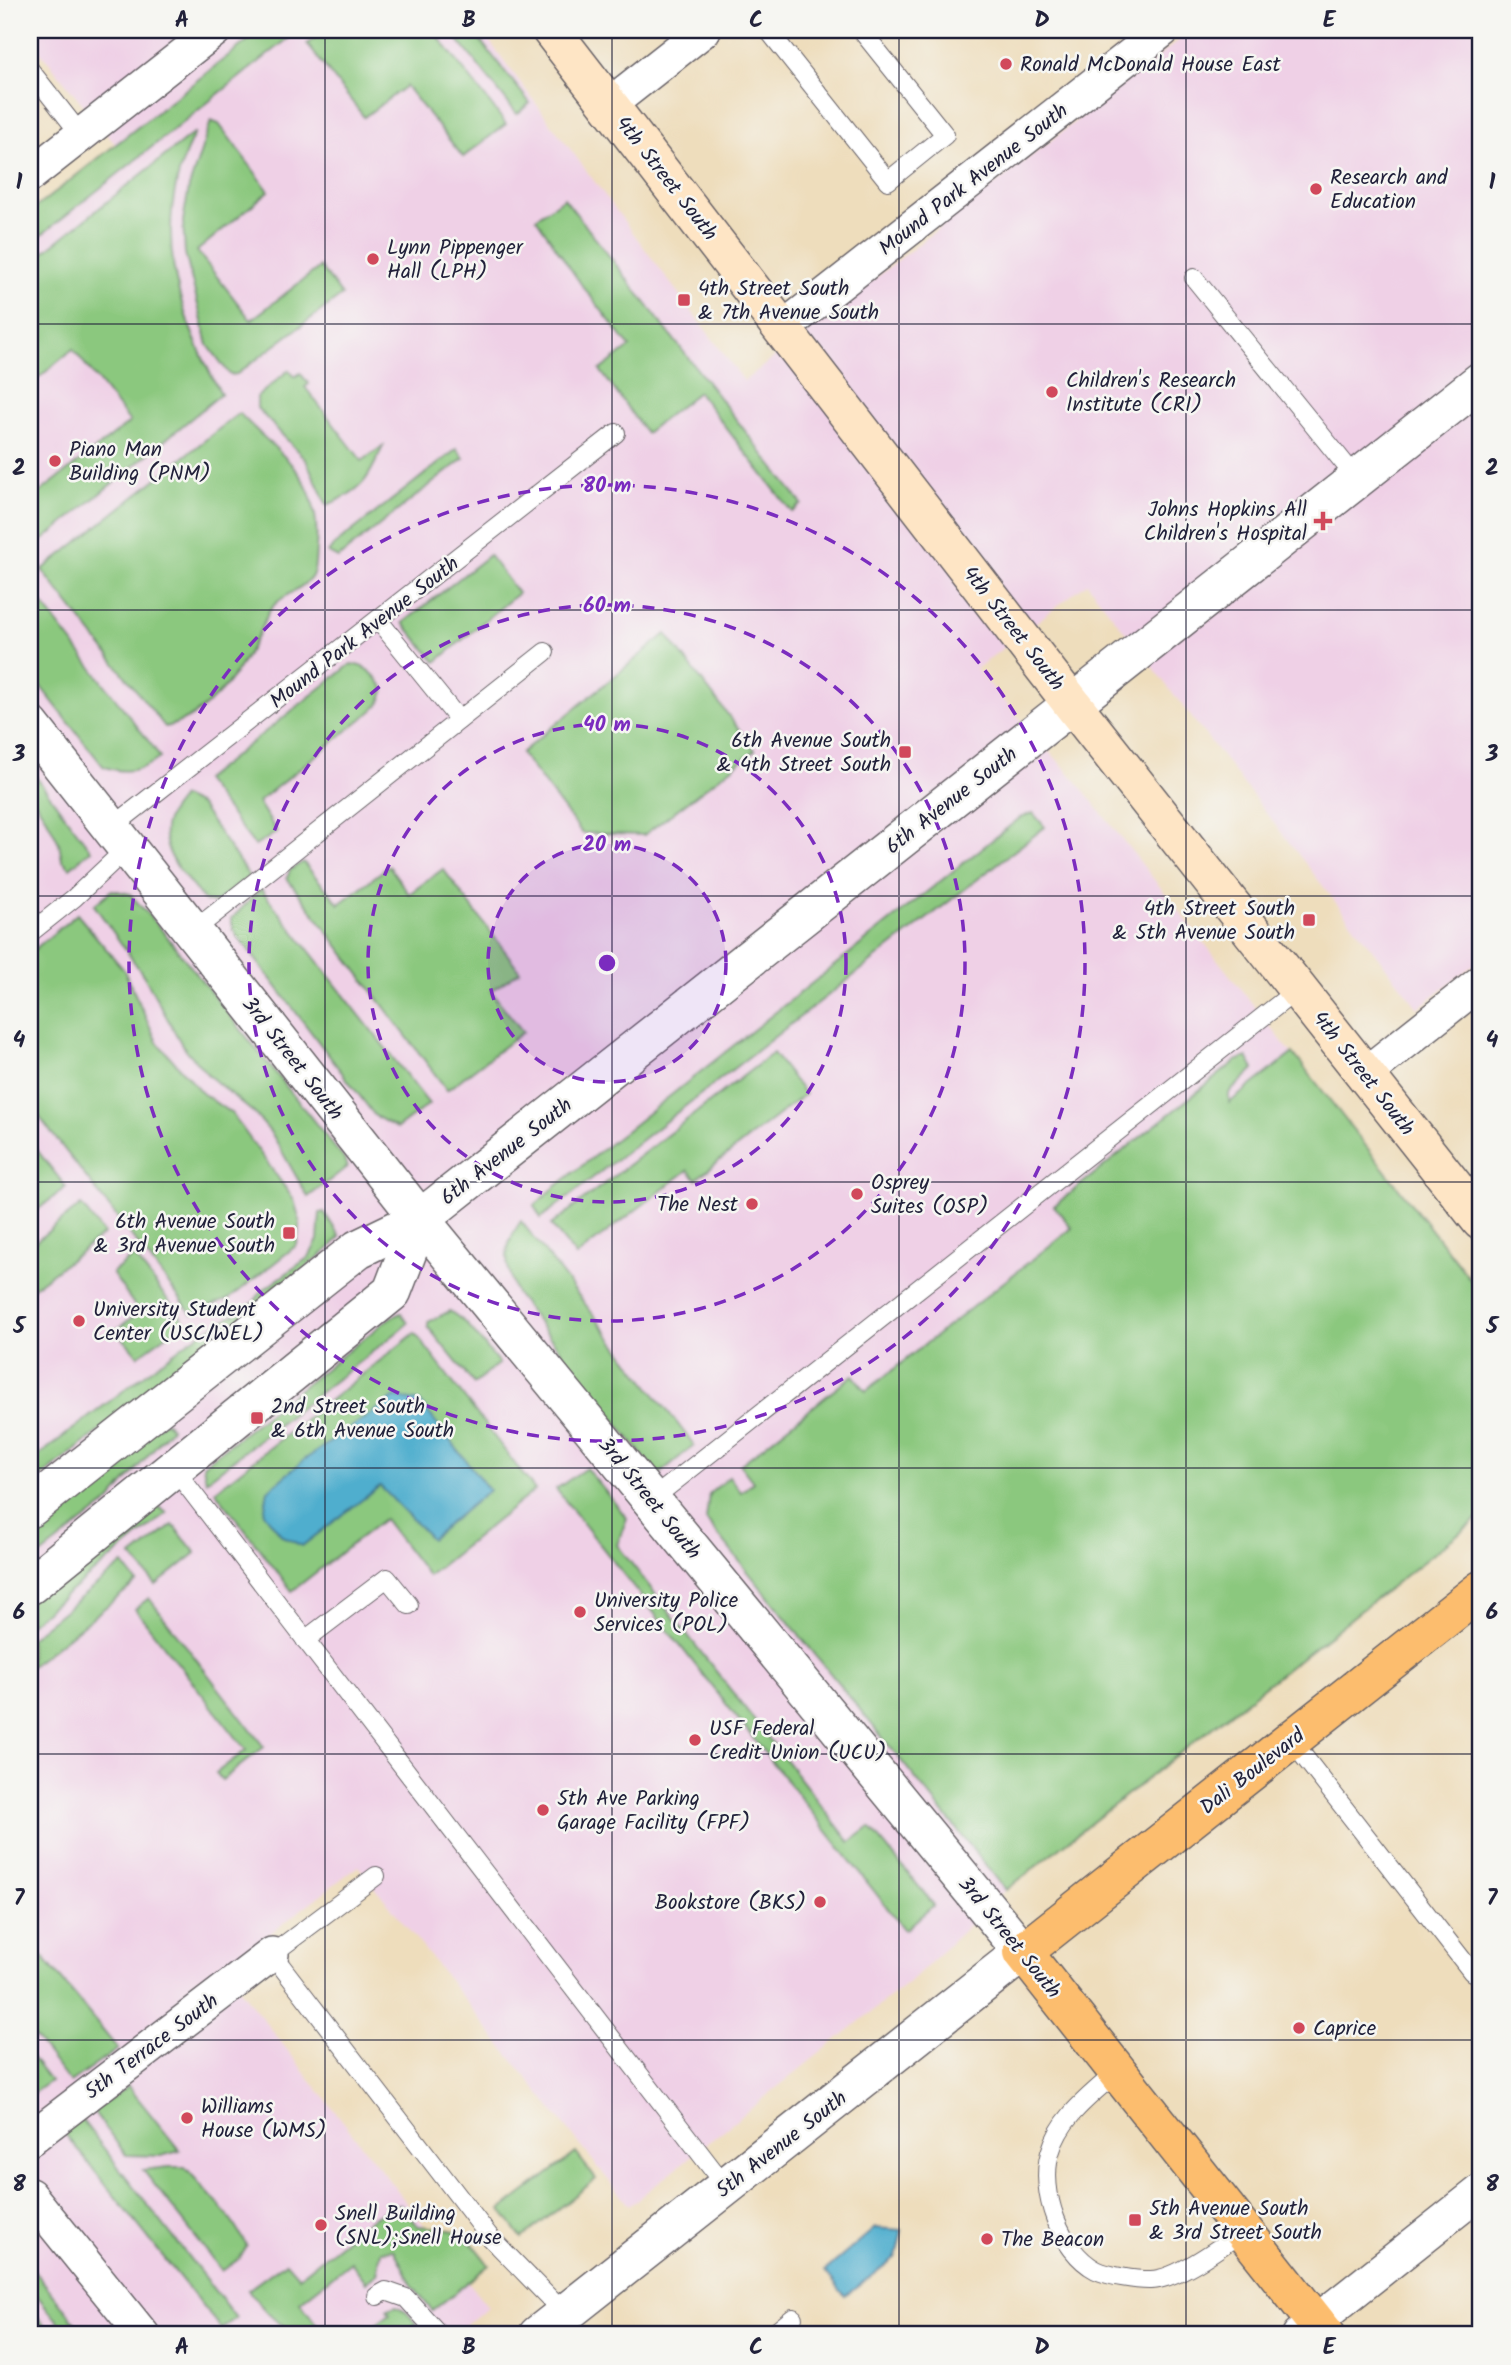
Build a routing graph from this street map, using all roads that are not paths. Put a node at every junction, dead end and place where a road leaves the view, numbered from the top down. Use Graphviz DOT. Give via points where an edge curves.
graph roads {
  1 [pos="215,30"];
  2 [pos="551,30"];
  3 [pos="704,30"];
  4 [pos="768,30"];
  5 [pos="862,30"];
  6 [pos="1163,30"];
  7 [pos="30,70"];
  8 [pos="610,104"];
  9 [pos="81,135"];
  10 [pos="30,174"];
  11 [pos="1194,278"];
  12 [pos="783,328"];
  13 [pos="1481,381"];
  14 [pos="616,433"];
  15 [pos="1357,479"];
  16 [pos="379,621"];
  17 [pos="545,652"];
  18 [pos="1073,705"];
  19 [pos="459,720"];
  20 [pos="30,725"];
  21 [pos="119,838"];
  22 [pos="193,931"];
  23 [pos="30,933"];
  24 [pos="1481,982"];
  25 [pos="1298,989"];
  26 [pos="1365,1074"];
  27 [pos="420,1219"];
  28 [pos="1481,1221"];
  29 [pos="175,1470"];
  30 [pos="651,1500"];
  31 [pos="30,1508"];
  32 [pos="30,1585"];
  33 [pos="1481,1591"];
  34 [pos="409,1605"];
  35 [pos="305,1640"];
  36 [pos="1291,1740"];
  37 [pos="376,1876"];
  38 [pos="1023,1952"];
  39 [pos="272,1954"];
  40 [pos="1472,1972"];
  41 [pos="1118,2071"];
  42 [pos="30,2139"];
  43 [pos="726,2187"];
  44 [pos="1481,2191"];
  45 [pos="30,2195"];
  46 [pos="1243,2231"];
  47 [pos="377,2296"];
  48 [pos="793,2318"];
  49 [pos="552,2325"];
  50 [pos="1313,2331"];
  51 [pos="143,2335"];
  52 [pos="440,2335"];
  53 [pos="772,2335"];
  1 -- 9 [label="street"];
  2 -- 8 [label="main road, 4th Street South"];
  3 -- 8 [label="street"];
  4 -- 5 [label="lane" via="888,181 945,135"];
  6 -- 12 [label="street, Mound Park Avenue South"];
  7 -- 9 [label="lane"];
  8 -- 12 [label="main road, 4th Street South"];
  9 -- 10 [label="street"];
  11 -- 15 [label="lane"];
  12 -- 18 [label="main road, 4th Street South"];
  13 -- 15 [label="street, 6th Avenue South"];
  14 -- 16 [label="lane, Mound Park Avenue South"];
  15 -- 18 [label="street, 6th Avenue South"];
  16 -- 19 [label="lane"];
  16 -- 21 [label="lane, Mound Park Avenue South"];
  17 -- 19 [label="lane"];
  18 -- 25 [label="main road, 4th Street South"];
  18 -- 27 [label="street, 6th Avenue South"];
  19 -- 22 [label="lane"];
  20 -- 21 [label="street, 3rd Street South"];
  21 -- 22 [label="street, 3rd Street South"];
  21 -- 23 [label="lane, Mound Park Avenue South" via="74,898"];
  22 -- 27 [label="street, 3rd Street South"];
  24 -- 26 [label="street"];
  25 -- 26 [label="main road, 4th Street South"];
  25 -- 30 [label="lane"];
  26 -- 28 [label="main road, 4th Street South"];
  27 -- 29 [label="street, 6th Avenue South" via="392,1292"];
  27 -- 30 [label="street, 3rd Street South"];
  27 -- 31 [label="street, 6th Avenue South" via="358,1249"];
  29 -- 32 [label="street, 6th Avenue South"];
  29 -- 35 [label="lane"];
  30 -- 38 [label="street, 3rd Street South"];
  33 -- 36 [label="main road, Dali Boulevard"];
  34 -- 35 [label="lane" via="387,1578"];
  35 -- 43 [label="lane"];
  36 -- 38 [label="main road, Dali Boulevard"];
  36 -- 40 [label="lane"];
  37 -- 39 [label="lane"];
  38 -- 41 [label="main road, 3rd Street South"];
  38 -- 43 [label="street, 5th Avenue South"];
  39 -- 42 [label="street, 5th Terrace South"];
  39 -- 49 [label="lane"];
  41 -- 46 [label="main road, 3rd Street South"];
  41 -- 46 [label="lane" via="1070,2114 1050,2153 1048,2192 1062,2238 1096,2270 1151,2281 1199,2262"];
  43 -- 49 [label="street, 5th Avenue South"];
  44 -- 50 [label="street"];
  45 -- 51 [label="street"];
  46 -- 50 [label="main road, 3rd Street South"];
  47 -- 52 [label="lane" via="386,2291 406,2298"];
  48 -- 53 [label="lane"];
}
